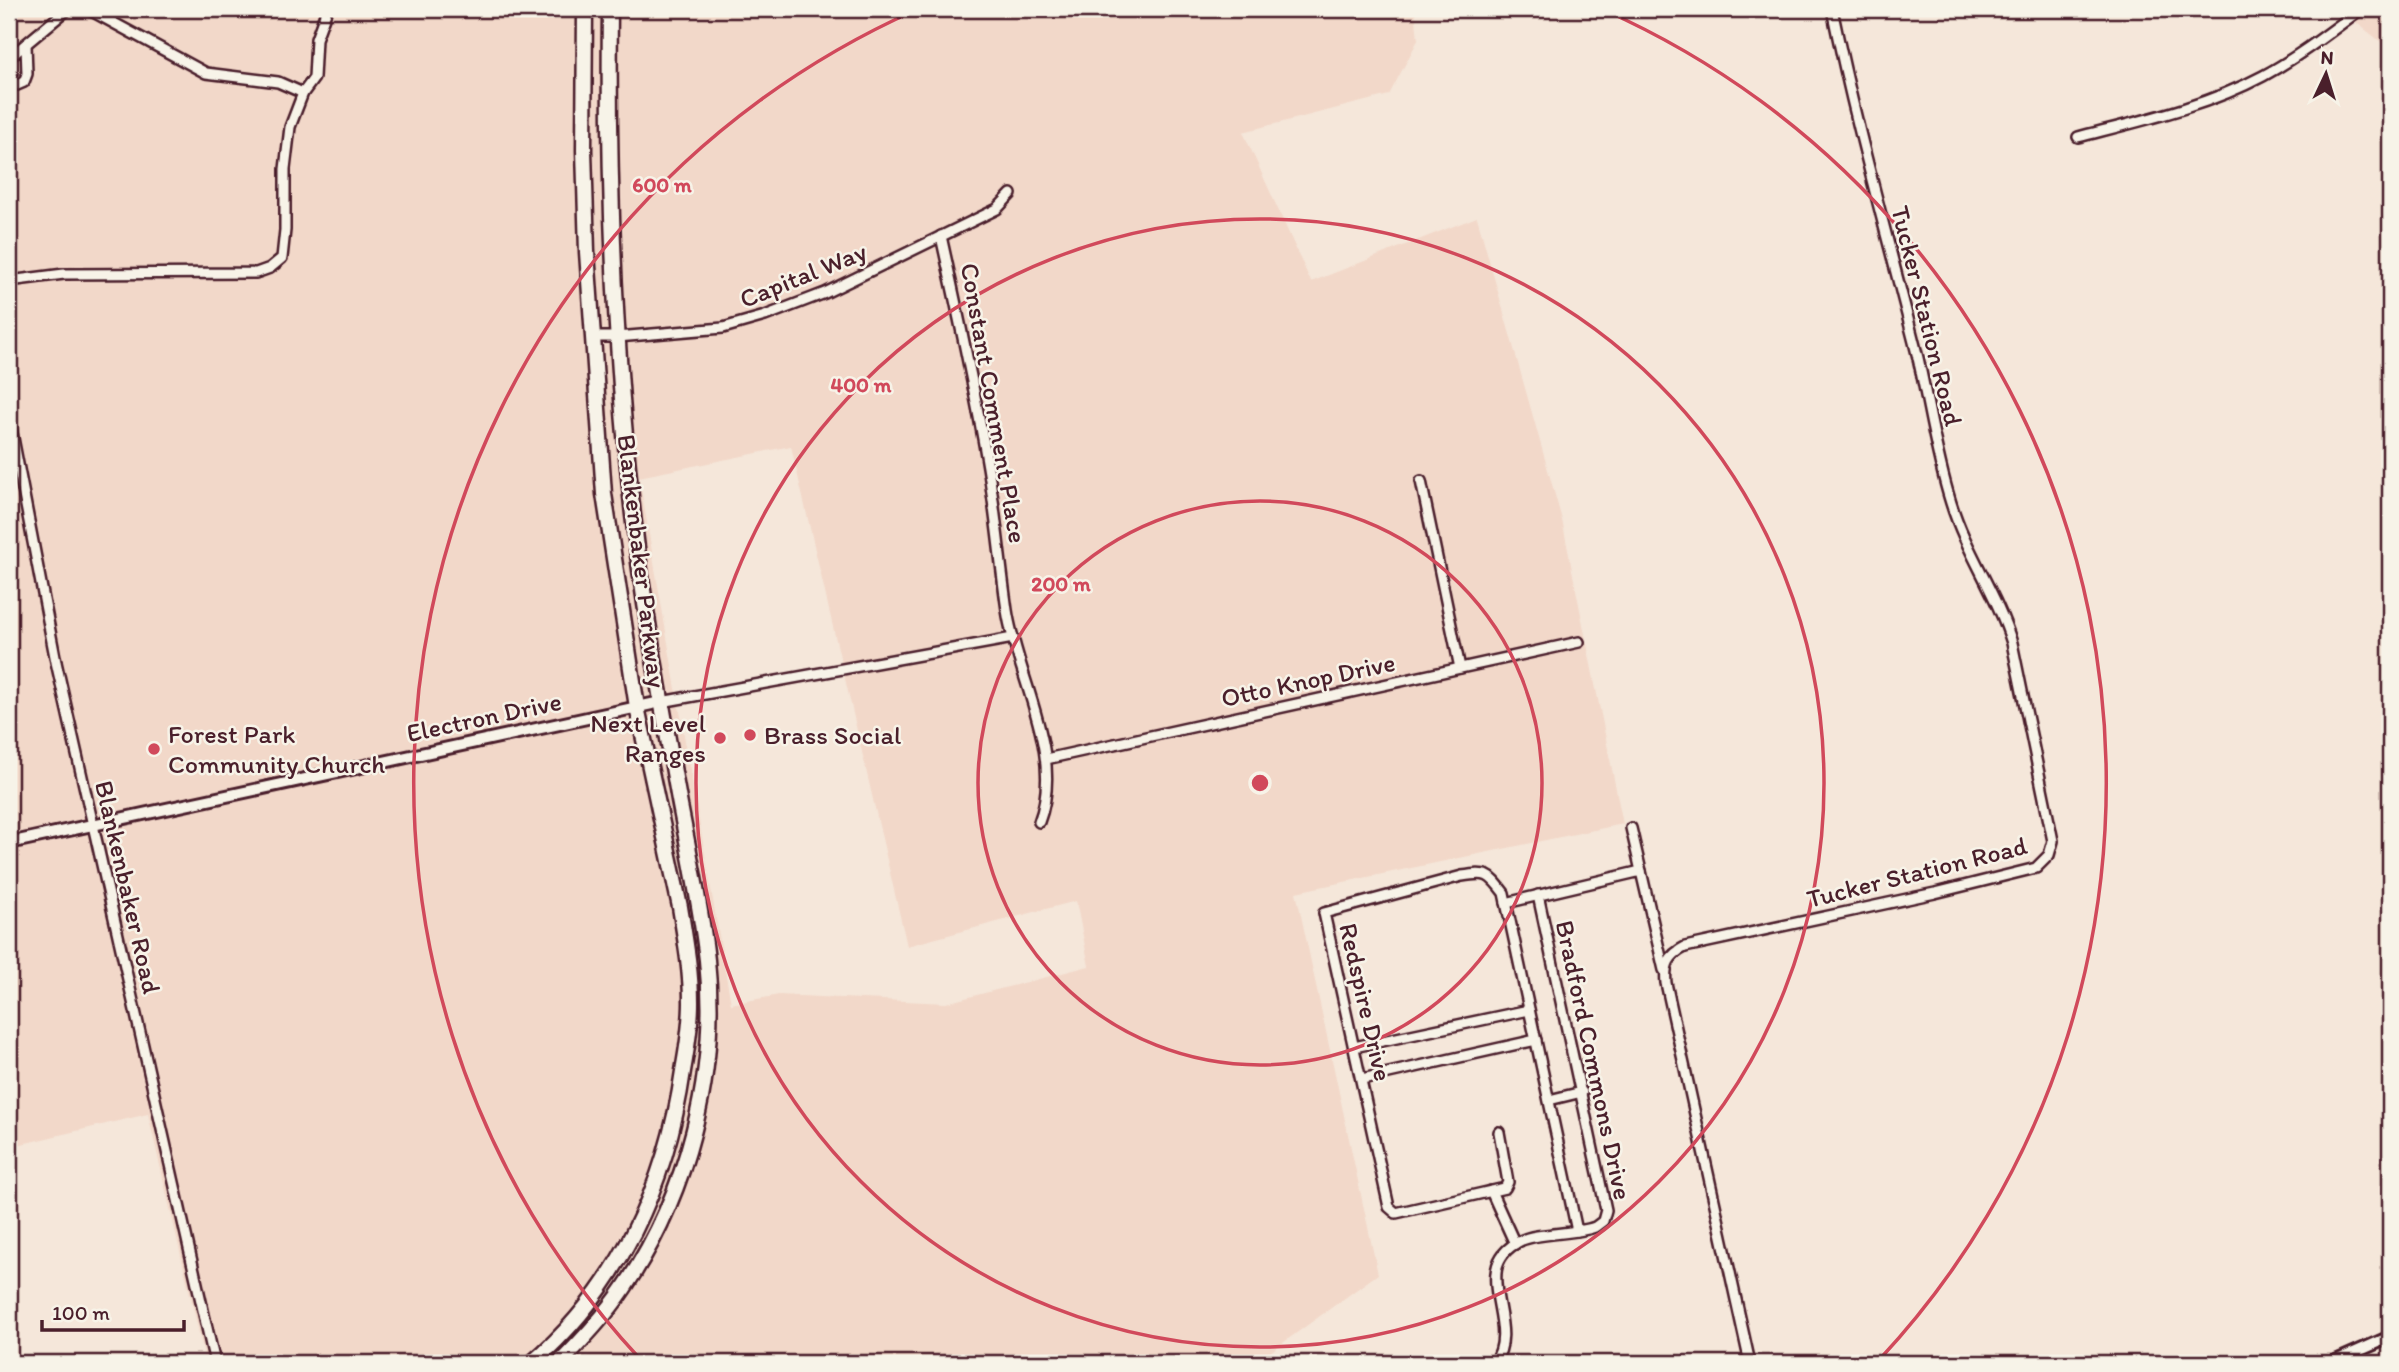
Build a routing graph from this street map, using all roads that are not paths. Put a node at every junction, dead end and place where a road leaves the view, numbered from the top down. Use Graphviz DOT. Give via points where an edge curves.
graph roads {
  1 [pos="68,9"];
  2 [pos="88,9"];
  3 [pos="327,9"];
  4 [pos="585,9"];
  5 [pos="610,9"];
  6 [pos="1832,9"];
  7 [pos="2361,9"];
  8 [pos="26,44"];
  9 [pos="9,58"];
  10 [pos="9,85"];
  11 [pos="303,93"];
  12 [pos="2078,137"];
  13 [pos="1011,194"];
  14 [pos="941,236"];
  15 [pos="9,281"];
  16 [pos="593,337"];
  17 [pos="617,337"];
  18 [pos="9,417"];
  19 [pos="1421,481"];
  20 [pos="1013,638"];
  21 [pos="1579,642"];
  22 [pos="1460,668"];
  23 [pos="661,702"];
  24 [pos="636,707"];
  25 [pos="1046,759"];
  26 [pos="1039,822"];
  27 [pos="92,825"];
  28 [pos="1631,828"];
  29 [pos="9,843"];
  30 [pos="1641,871"];
  31 [pos="1538,895"];
  32 [pos="1506,903"];
  33 [pos="1665,976"];
  34 [pos="1529,1010"];
  35 [pos="1536,1040"];
  36 [pos="1354,1048"];
  37 [pos="1362,1079"];
  38 [pos="1582,1092"];
  39 [pos="1549,1100"];
  40 [pos="1499,1132"];
  41 [pos="1492,1191"];
  42 [pos="1577,1231"];
  43 [pos="1516,1244"];
  44 [pos="2390,1337"];
  45 [pos="548,1349"];
  46 [pos="215,1363"];
  47 [pos="532,1363"];
  48 [pos="560,1363"];
  49 [pos="1494,1363"];
  50 [pos="1750,1363"];
  51 [pos="2331,1363"];
  1 -- 8 [label="street"];
  2 -- 11 [label="street" via="206,73 278,82"];
  3 -- 11 [label="street" via="316,39 314,78"];
  4 -- 16 [label="main road, Blankenbaker Parkway" via="584,150"];
  5 -- 17 [label="main road, Blankenbaker Parkway" via="610,201"];
  6 -- 33 [label="street, Tucker Station Road" via="1950,502 2012,643 2053,832 2052,848 2042,864 2024,872 1685,947 1670,957"];
  7 -- 12 [label="street" via="2308,50 2217,97"];
  8 -- 9 [label="street"];
  8 -- 10 [label="street" via="24,82"];
  11 -- 15 [label="street" via="287,146 282,258 270,268 256,273 64,274"];
  13 -- 14 [label="street, Capital Way" via="997,209"];
  14 -- 17 [label="street, Capital Way" via="825,293 741,323"];
  14 -- 20 [label="street, Constant Comment Place" via="972,376"];
  16 -- 17 [label="street, Capital Way"];
  16 -- 24 [label="main road, Blankenbaker Parkway" via="604,494"];
  17 -- 23 [label="main road, Blankenbaker Parkway" via="634,516"];
  18 -- 27 [label="street, Blankenbaker Road" via="52,647"];
  19 -- 22 [label="street"];
  20 -- 23 [label="street, Electron Drive"];
  20 -- 25 [label="street, Constant Comment Place"];
  21 -- 22 [label="street, Otto Knop Drive"];
  22 -- 25 [label="street, Otto Knop Drive"];
  23 -- 24 [label="street, Electron Drive"];
  23 -- 48 [label="main road, Blankenbaker Parkway" via="707,962 707,1054 696,1120 665,1213 623,1290"];
  24 -- 27 [label="street, Electron Drive"];
  24 -- 45 [label="main road, Blankenbaker Parkway" via="686,940 691,1002 688,1040 673,1133 645,1211 606,1283"];
  25 -- 26 [label="street, Constant Comment Place" via="1046,792"];
  27 -- 29 [label="street, Electron Drive"];
  27 -- 46 [label="street, Blankenbaker Road"];
  28 -- 30 [label="street"];
  30 -- 31 [label="street"];
  30 -- 33 [label="street"];
  31 -- 32 [label="street"];
  31 -- 38 [label="street, Bradford Commons Drive"];
  32 -- 34 [label="street, Redspire Drive"];
  32 -- 36 [label="street, Redspire Drive" via="1492,877 1480,873 1324,913"];
  33 -- 50 [label="street"];
  34 -- 35 [label="street, Redspire Drive"];
  34 -- 36 [label="street"];
  35 -- 37 [label="street"];
  35 -- 39 [label="street, Redspire Drive"];
  36 -- 37 [label="street, Redspire Drive"];
  37 -- 41 [label="street, Redspire Drive" via="1389,1208 1396,1213"];
  38 -- 39 [label="street"];
  38 -- 42 [label="street, Bradford Commons Drive" via="1606,1210 1595,1227"];
  39 -- 42 [label="street, Redspire Drive"];
  40 -- 41 [label="street" via="1508,1182 1505,1188"];
  41 -- 43 [label="street"];
  42 -- 43 [label="street, Bradford Commons Drive" via="1522,1239"];
  43 -- 49 [label="street" via="1495,1270 1503,1347"];
  44 -- 51 [label="street"];
  45 -- 47 [label="main road, Blankenbaker Parkway"];
  45 -- 48 [label="street"];
}
